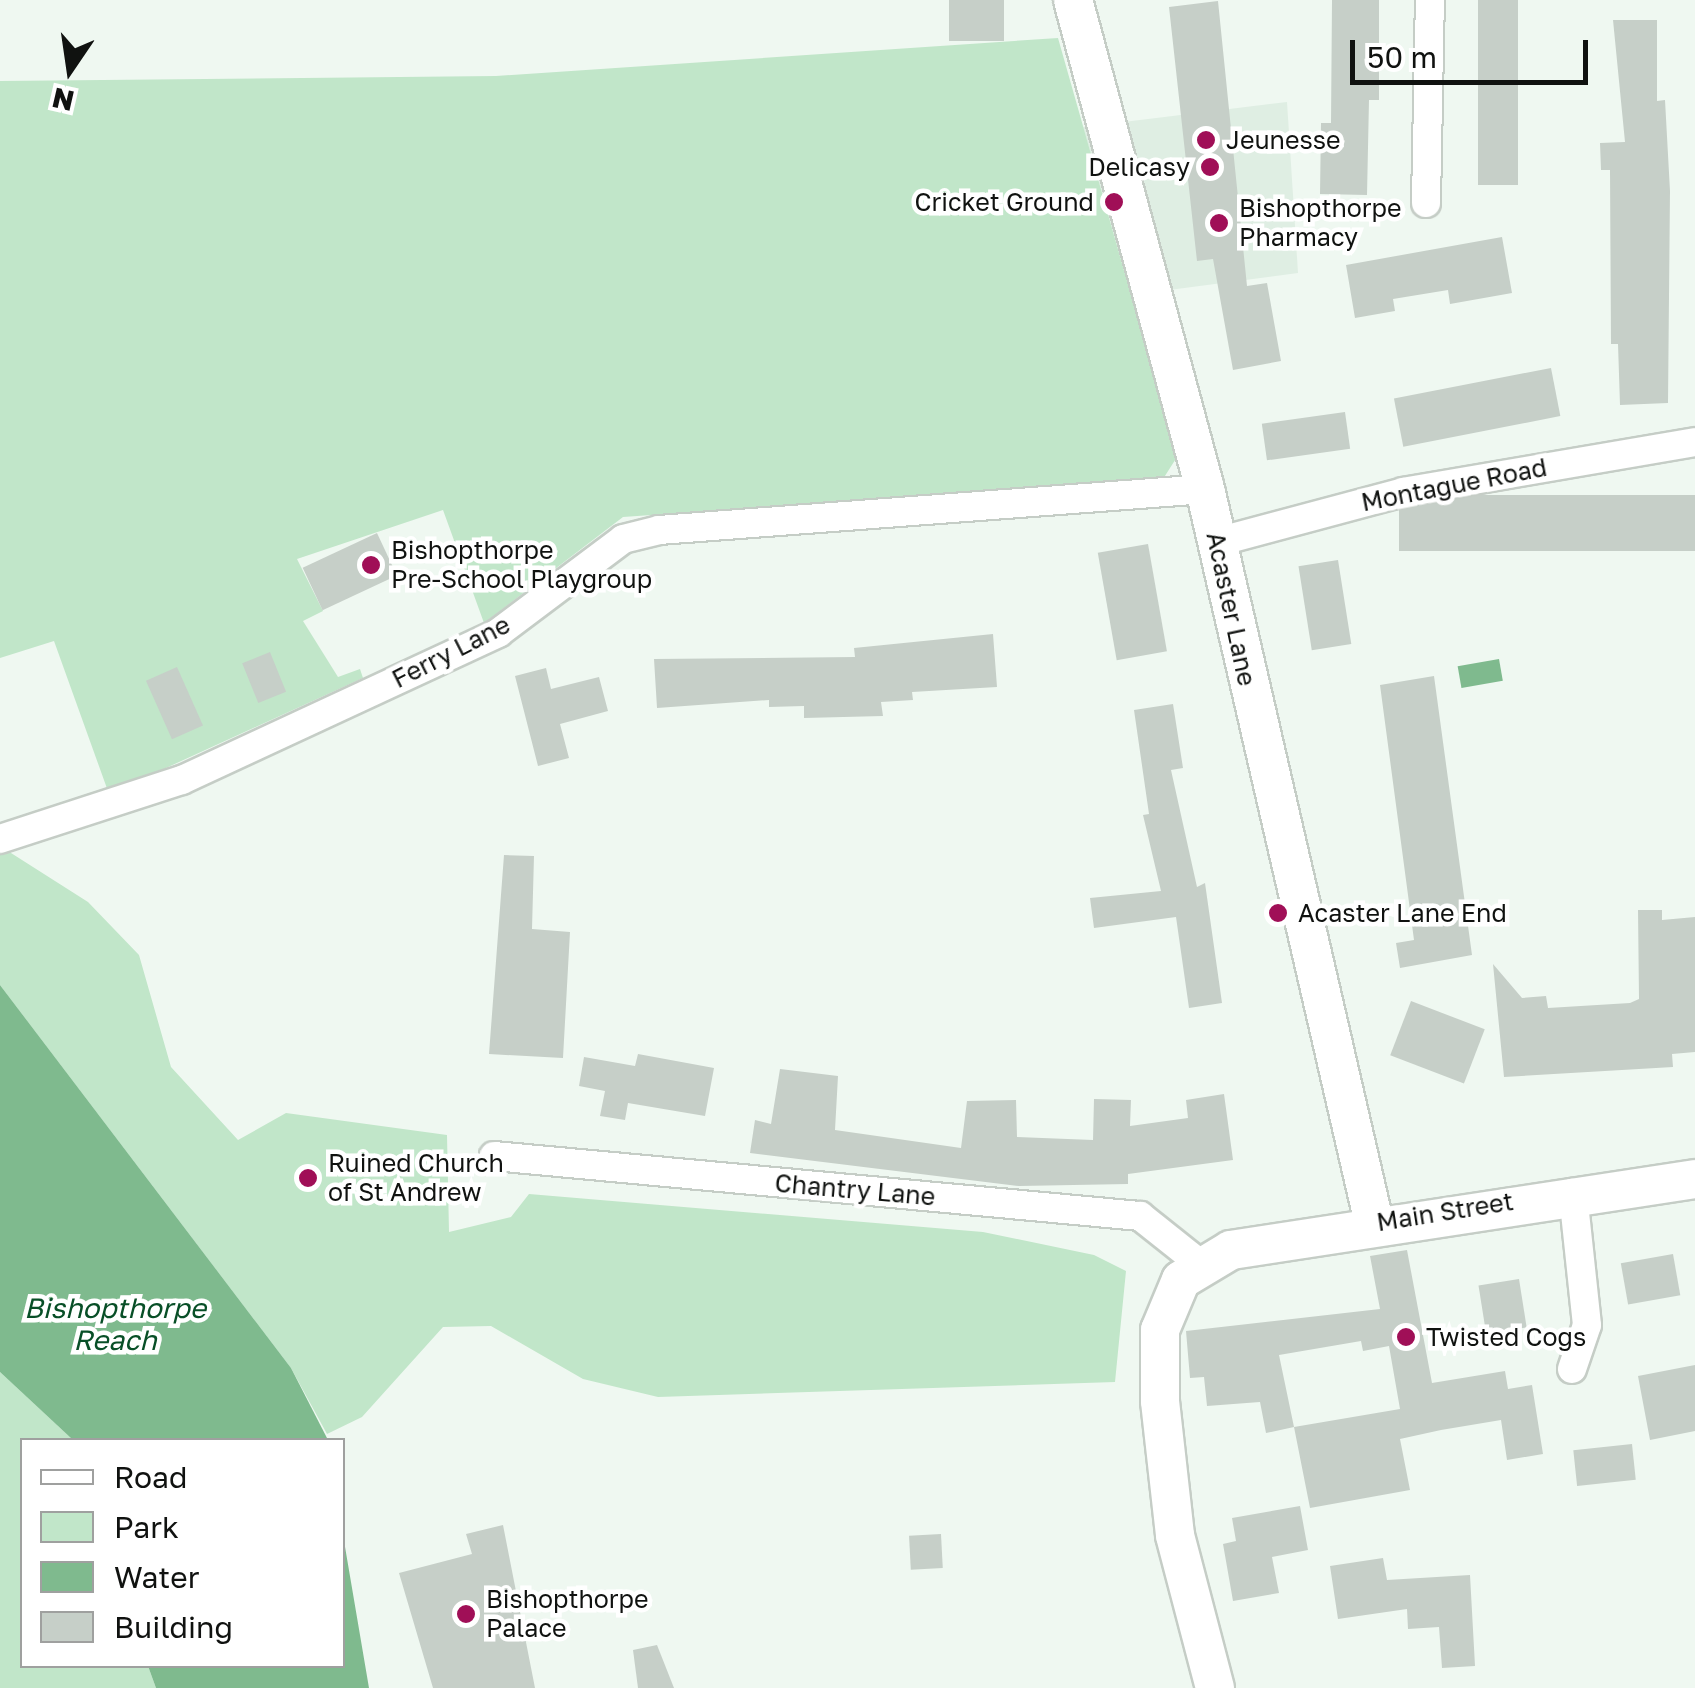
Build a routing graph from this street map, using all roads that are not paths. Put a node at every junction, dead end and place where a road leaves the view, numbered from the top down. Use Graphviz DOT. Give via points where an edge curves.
graph roads {
  1 [pos="1073,0"];
  2 [pos="1430,0"];
  3 [pos="1426,202"];
  4 [pos="1695,442"];
  5 [pos="1205,489"];
  6 [pos="1217,542"];
  7 [pos="0,839"];
  8 [pos="494,1156"];
  9 [pos="1695,1179"];
  10 [pos="1572,1193"];
  11 [pos="1374,1222"];
  12 [pos="1199,1263"];
  13 [pos="1572,1369"];
  14 [pos="1215,1688"];
  1 -- 5 [label="street, Acaster Lane"];
  2 -- 3 [label="street"];
  4 -- 6 [label="street, Montague Road" via="1404,492"];
  5 -- 6 [label="street, Acaster Lane"];
  5 -- 7 [label="street, Ferry Lane" via="659,530 624,539 498,633 182,780"];
  6 -- 11 [label="street, Acaster Lane"];
  8 -- 12 [label="street, Chantry Lane" via="1140,1216"];
  9 -- 10 [label="street, Main Street"];
  10 -- 11 [label="street, Main Street"];
  10 -- 13 [label="street" via="1587,1325"];
  11 -- 12 [label="street, Main Street"];
  12 -- 14 [label="street" via="1167,1302 1158,1364 1176,1535"];
}
